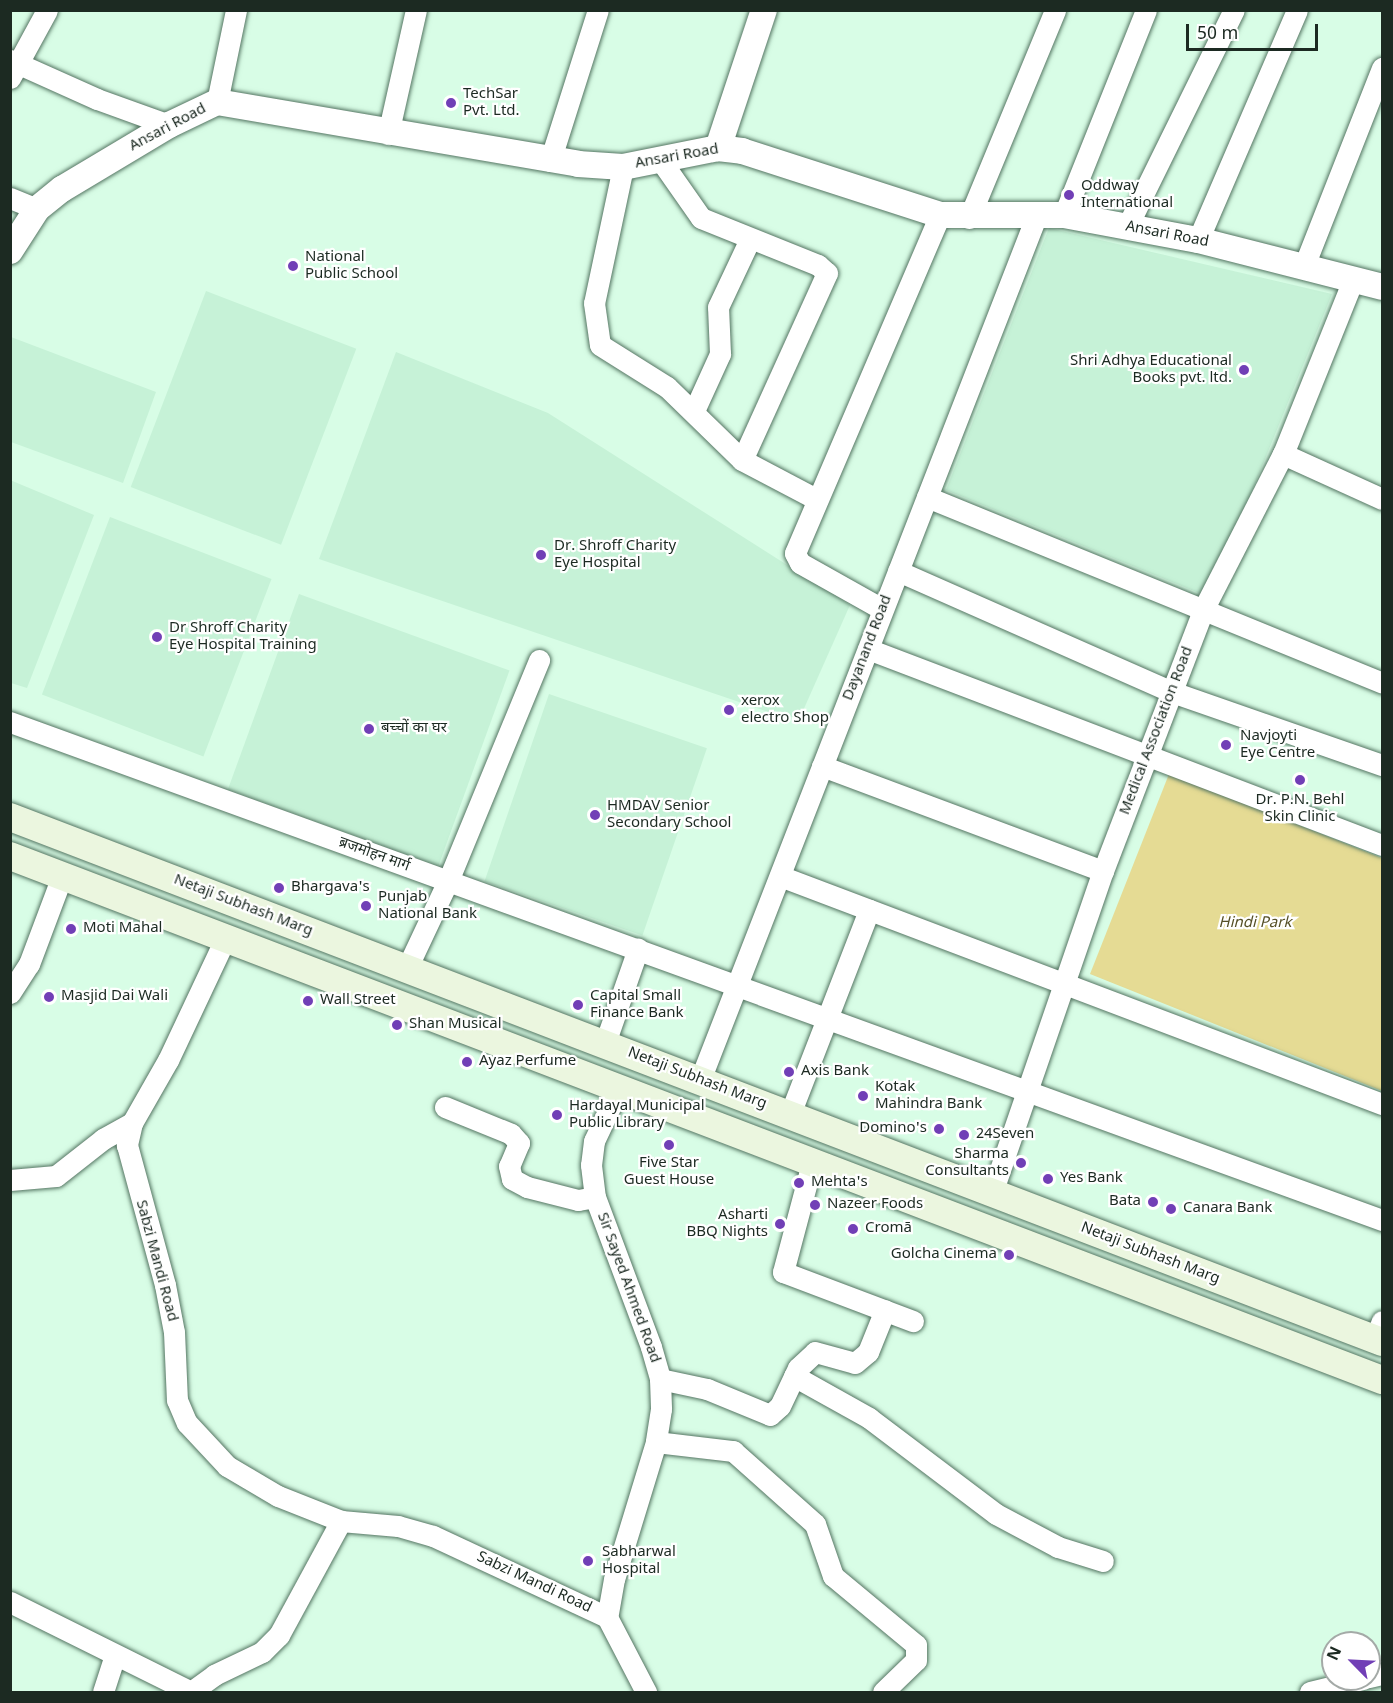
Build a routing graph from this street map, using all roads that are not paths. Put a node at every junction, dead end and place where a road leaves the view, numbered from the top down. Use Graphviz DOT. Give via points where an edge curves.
graph roads {
  1 [pos="47,10"];
  2 [pos="236,10"];
  3 [pos="416,10"];
  4 [pos="598,10"];
  5 [pos="764,10"];
  6 [pos="1055,10"];
  7 [pos="1146,10"];
  8 [pos="1234,10"];
  9 [pos="1297,10"];
  10 [pos="13,67"];
  11 [pos="1383,68"];
  12 [pos="218,102"];
  13 [pos="169,125"];
  14 [pos="388,134"];
  15 [pos="718,148"];
  16 [pos="659,158"];
  17 [pos="550,161"];
  18 [pos="623,167"];
  19 [pos="10,198"];
  20 [pos="37,209"];
  21 [pos="940,215"];
  22 [pos="1064,215"];
  23 [pos="1036,217"];
  24 [pos="969,218"];
  25 [pos="1127,227"];
  26 [pos="750,238"];
  27 [pos="1198,240"];
  28 [pos="10,251"];
  29 [pos="1304,266"];
  30 [pos="1353,280"];
  31 [pos="1383,287"];
  32 [pos="694,411"];
  33 [pos="1283,454"];
  34 [pos="742,460"];
  35 [pos="927,497"];
  36 [pos="1383,499"];
  37 [pos="816,500"];
  38 [pos="898,571"];
  39 [pos="882,609"];
  40 [pos="1203,610"];
  41 [pos="868,649"];
  42 [pos="540,660"];
  43 [pos="1383,683"];
  44 [pos="1174,693"];
  45 [pos="10,723"];
  46 [pos="1147,755"];
  47 [pos="1383,765"];
  48 [pos="822,766"];
  49 [pos="10,817"];
  50 [pos="1383,845"];
  51 [pos="10,856"];
  52 [pos="1104,871"];
  53 [pos="62,876"];
  54 [pos="780,876"];
  55 [pos="448,881"];
  56 [pos="869,910"];
  57 [pos="226,938"];
  58 [pos="638,950"];
  59 [pos="407,968"];
  60 [pos="1065,981"];
  61 [pos="737,985"];
  62 [pos="10,993"];
  63 [pos="827,1016"];
  64 [pos="605,1043"];
  65 [pos="700,1080"];
  66 [pos="618,1089"];
  67 [pos="1027,1090"];
  68 [pos="1383,1104"];
  69 [pos="445,1107"];
  70 [pos="790,1114"];
  71 [pos="132,1124"];
  72 [pos="812,1163"];
  73 [pos="10,1180"];
  74 [pos="992,1193"];
  75 [pos="596,1197"];
  76 [pos="1383,1220"];
  77 [pos="885,1310"];
  78 [pos="913,1321"];
  79 [pos="1380,1334"];
  80 [pos="794,1376"];
  81 [pos="660,1379"];
  82 [pos="1383,1380"];
  83 [pos="656,1442"];
  84 [pos="341,1521"];
  85 [pos="1102,1561"];
  86 [pos="10,1602"];
  87 [pos="607,1617"];
  88 [pos="115,1656"];
  89 [pos="103,1692"];
  90 [pos="191,1692"];
  91 [pos="646,1692"];
  92 [pos="883,1692"];
  1 -- 10 [label="street"];
  2 -- 12 [label="street"];
  3 -- 14 [label="street"];
  4 -- 17 [label="street"];
  5 -- 15 [label="street"];
  6 -- 24 [label="street"];
  7 -- 22 [label="street"];
  8 -- 25 [label="street"];
  9 -- 27 [label="street"];
  10 -- 13 [label="street"];
  11 -- 29 [label="street"];
  12 -- 13 [label="street, Ansari Road"];
  12 -- 14 [label="street, Ansari Road"];
  13 -- 20 [label="street, Ansari Road"];
  14 -- 17 [label="street, Ansari Road"];
  15 -- 16 [label="street, Ansari Road"];
  15 -- 21 [label="street, Ansari Road" via="764,157"];
  16 -- 18 [label="street, Ansari Road"];
  16 -- 26 [label="street" via="701,218"];
  17 -- 18 [label="street, Ansari Road"];
  18 -- 32 [label="street" via="594,303 597,338 605,350 667,387"];
  19 -- 20 [label="street"];
  20 -- 28 [label="street, Ansari Road"];
  21 -- 24 [label="street, Ansari Road"];
  21 -- 37 [label="street"];
  22 -- 23 [label="street, Ansari Road"];
  22 -- 25 [label="street, Ansari Road"];
  23 -- 24 [label="street, Ansari Road"];
  23 -- 35 [label="street, Dayanand Road"];
  25 -- 27 [label="street, Ansari Road"];
  26 -- 32 [label="street" via="718,307 720,354"];
  26 -- 34 [label="street" via="818,265 826,273"];
  27 -- 29 [label="street, Ansari Road"];
  29 -- 30 [label="street, Ansari Road"];
  30 -- 31 [label="street, Ansari Road"];
  30 -- 33 [label="street, Medical Association Road"];
  32 -- 34 [label="street"];
  33 -- 36 [label="street"];
  33 -- 40 [label="street, Medical Association Road"];
  34 -- 37 [label="street"];
  35 -- 38 [label="street, Dayanand Road"];
  35 -- 40 [label="street"];
  37 -- 39 [label="street" via="796,560"];
  38 -- 39 [label="street, Dayanand Road"];
  38 -- 44 [label="street"];
  39 -- 41 [label="street, Dayanand Road"];
  40 -- 43 [label="street"];
  40 -- 44 [label="street, Medical Association Road"];
  41 -- 46 [label="street"];
  41 -- 48 [label="street, Dayanand Road"];
  42 -- 55 [label="street"];
  44 -- 46 [label="street, Medical Association Road"];
  44 -- 47 [label="street"];
  45 -- 55 [label="street, ब्रजमोहन मार्ग"];
  46 -- 50 [label="street"];
  46 -- 52 [label="street, Medical Association Road"];
  48 -- 52 [label="street"];
  48 -- 54 [label="street, Dayanand Road"];
  49 -- 59 [label="main road, Netaji Subhash Marg"];
  51 -- 53 [label="main road"];
  52 -- 60 [label="street, Medical Association Road"];
  53 -- 57 [label="main road"];
  53 -- 62 [label="street" via="28,964"];
  54 -- 56 [label="street"];
  54 -- 61 [label="street, Dayanand Road"];
  55 -- 58 [label="street, ब्रजमोहन मार्ग"];
  55 -- 59 [label="street"];
  56 -- 60 [label="street"];
  56 -- 63 [label="street"];
  57 -- 66 [label="main road"];
  57 -- 71 [label="street, Sabzi Mandi Road" via="168,1060"];
  58 -- 61 [label="street, ब्रजमोहन मार्ग"];
  58 -- 64 [label="street"];
  59 -- 64 [label="main road, Netaji Subhash Marg"];
  60 -- 67 [label="street, Medical Association Road"];
  60 -- 68 [label="street"];
  61 -- 63 [label="street, ब्रजमोहन मार्ग"];
  61 -- 65 [label="street, Dayanand Road"];
  63 -- 67 [label="street, ब्रजमोहन मार्ग"];
  63 -- 70 [label="street"];
  64 -- 65 [label="main road, Netaji Subhash Marg"];
  65 -- 70 [label="main road, Netaji Subhash Marg"];
  66 -- 72 [label="main road"];
  66 -- 75 [label="street, Sir Sayed Ahmed Road" via="594,1141 591,1165"];
  67 -- 74 [label="street, Medical Association Road"];
  67 -- 76 [label="street, ब्रजमोहन मार्ग"];
  69 -- 75 [label="street" via="511,1134 519,1143 509,1166 512,1179 578,1200"];
  70 -- 74 [label="main road, Netaji Subhash Marg"];
  71 -- 73 [label="street" via="103,1139 56,1176"];
  71 -- 84 [label="street, Sabzi Mandi Road" via="128,1162 165,1285 174,1332 177,1400 187,1423 227,1466 251,1483"];
  72 -- 77 [label="street" via="783,1272"];
  72 -- 82 [label="main road"];
  74 -- 79 [label="main road, Netaji Subhash Marg"];
  75 -- 81 [label="street, Sir Sayed Ahmed Road"];
  77 -- 78 [label="street"];
  77 -- 80 [label="street" via="868,1352 855,1363 815,1352"];
  80 -- 81 [label="street" via="780,1406 771,1415 707,1389"];
  80 -- 85 [label="street" via="869,1418 996,1514 1058,1547"];
  81 -- 83 [label="street, Sir Sayed Ahmed Road"];
  83 -- 87 [label="street, Sir Sayed Ahmed Road" via="614,1579"];
  83 -- 92 [label="street" via="733,1451 815,1524 833,1576 916,1645 916,1660"];
  84 -- 87 [label="street, Sabzi Mandi Road" via="398,1526 433,1536"];
  84 -- 90 [label="street" via="279,1635 262,1652 214,1675"];
  86 -- 88 [label="street"];
  87 -- 91 [label="street"];
  88 -- 89 [label="street"];
  88 -- 90 [label="street"];
}
